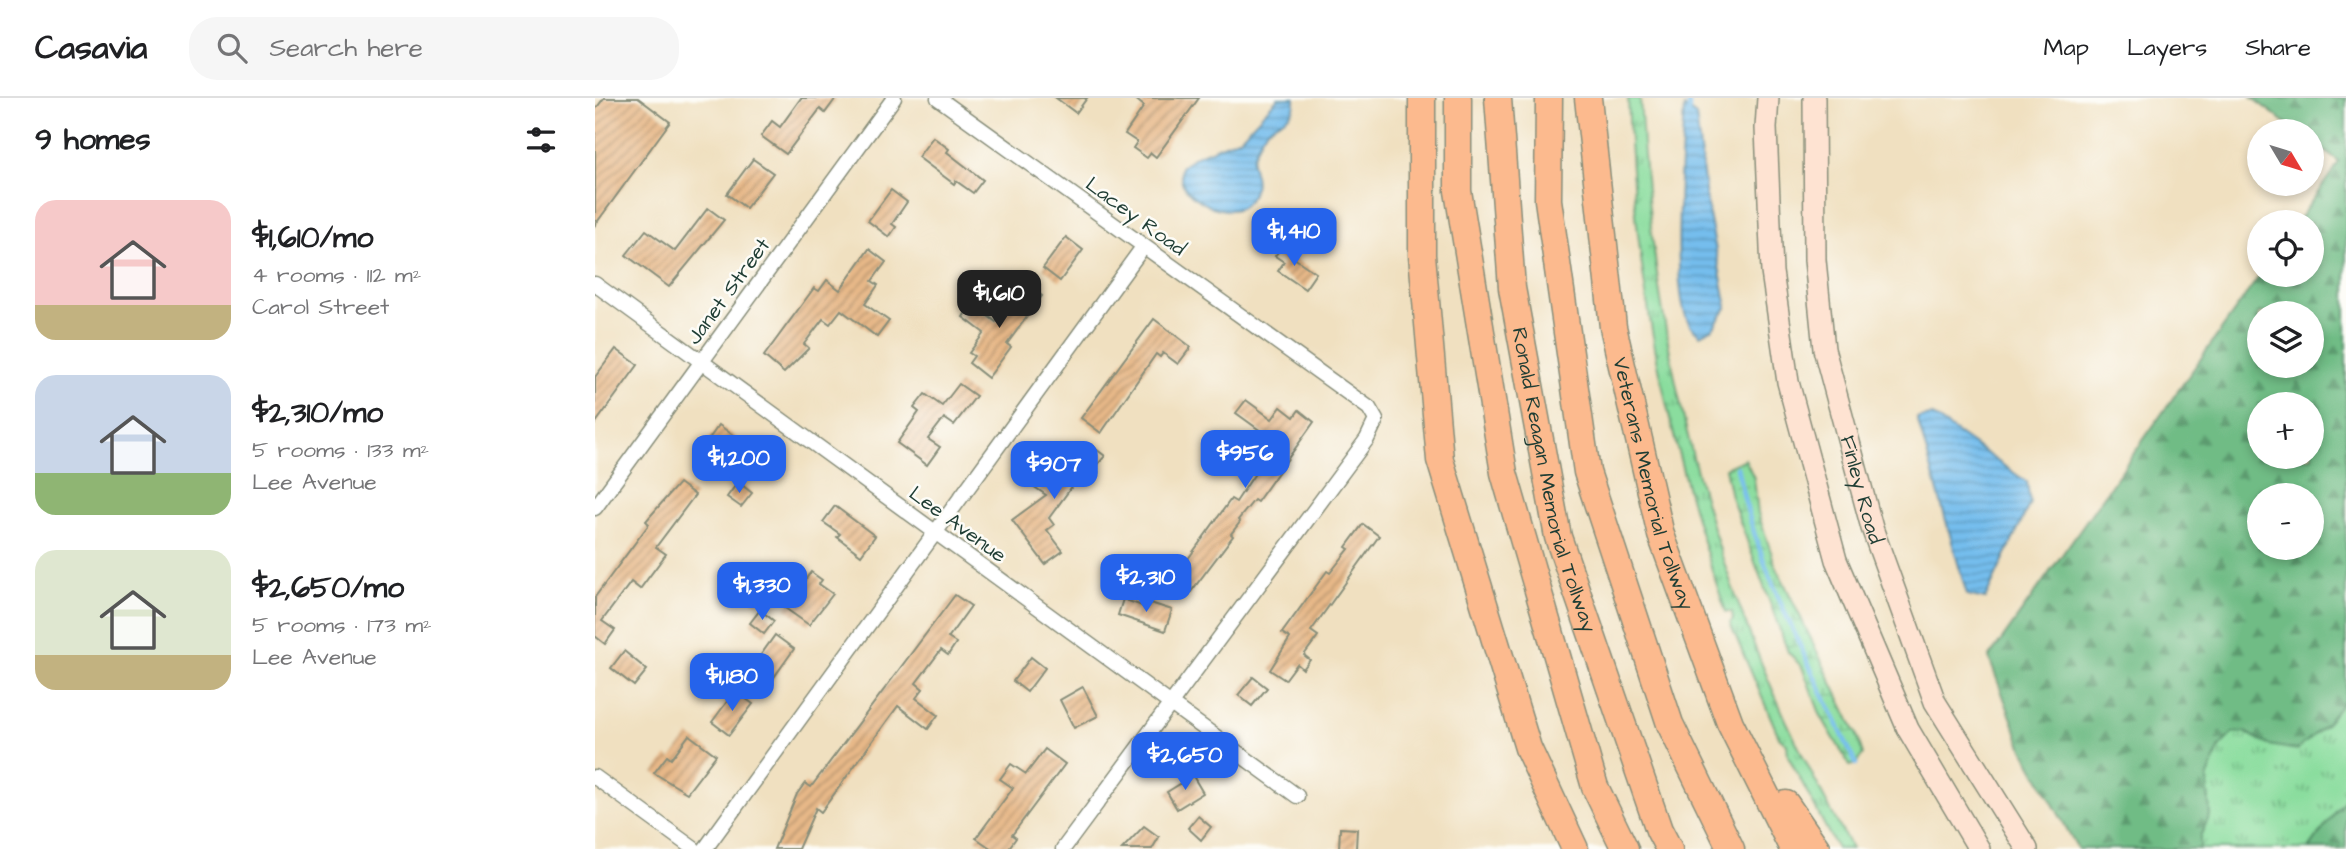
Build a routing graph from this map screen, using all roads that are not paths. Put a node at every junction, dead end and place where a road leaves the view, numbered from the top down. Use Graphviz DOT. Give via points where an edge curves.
graph roads {
  1 [pos="894,98"];
  2 [pos="938,98"];
  3 [pos="1422,98"];
  4 [pos="1458,98"];
  5 [pos="1498,98"];
  6 [pos="1549,98"];
  7 [pos="1588,98"];
  8 [pos="1768,98"];
  9 [pos="1814,98"];
  10 [pos="1143,247"];
  11 [pos="595,284"];
  12 [pos="701,362"];
  13 [pos="595,508"];
  14 [pos="935,533"];
  15 [pos="1169,703"];
  16 [pos="1730,723"];
  17 [pos="595,777"];
  18 [pos="1297,796"];
  19 [pos="694,849"];
  20 [pos="705,849"];
  21 [pos="1063,849"];
  22 [pos="1574,849"];
  23 [pos="1625,849"];
  24 [pos="1669,849"];
  25 [pos="1731,849"];
  26 [pos="1793,849"];
  27 [pos="1817,849"];
  28 [pos="1979,849"];
  29 [pos="2027,849"];
  1 -- 12 [label="street, Janet Street"];
  2 -- 10 [label="street, Lacey Road"];
  3 -- 22 [label="highway" via="1422,254 1440,460 1528,748"];
  4 -- 23 [label="highway, Ronald Reagan Memorial Tollway" via="1458,191 1504,474 1595,787"];
  5 -- 24 [label="highway, Ronald Reagan Memorial Tollway" via="1512,288 1558,537"];
  6 -- 25 [label="highway" via="1548,201 1587,471 1669,724"];
  7 -- 16 [label="highway, Veterans Memorial Tollway" via="1613,327 1661,535"];
  8 -- 28 [label="main road, Finley Road" via="1772,272 1789,382 1836,560 1907,729"];
  9 -- 29 [label="main road, Finley Road" via="1815,260 1824,349 1872,528 1935,702"];
  10 -- 14 [label="street"];
  10 -- 15 [label="street, Lacey Road" via="1369,408 1376,420 1367,439"];
  11 -- 12 [label="street, Lee Avenue"];
  12 -- 13 [label="street, Janet Street"];
  12 -- 14 [label="street, Lee Avenue"];
  14 -- 15 [label="street, Lee Avenue"];
  14 -- 20 [label="street"];
  15 -- 18 [label="street, Lee Avenue"];
  15 -- 21 [label="street"];
  16 -- 26 [label="highway, Veterans Memorial Tollway"];
  16 -- 27 [label="highway"];
  17 -- 19 [label="street"];
}
